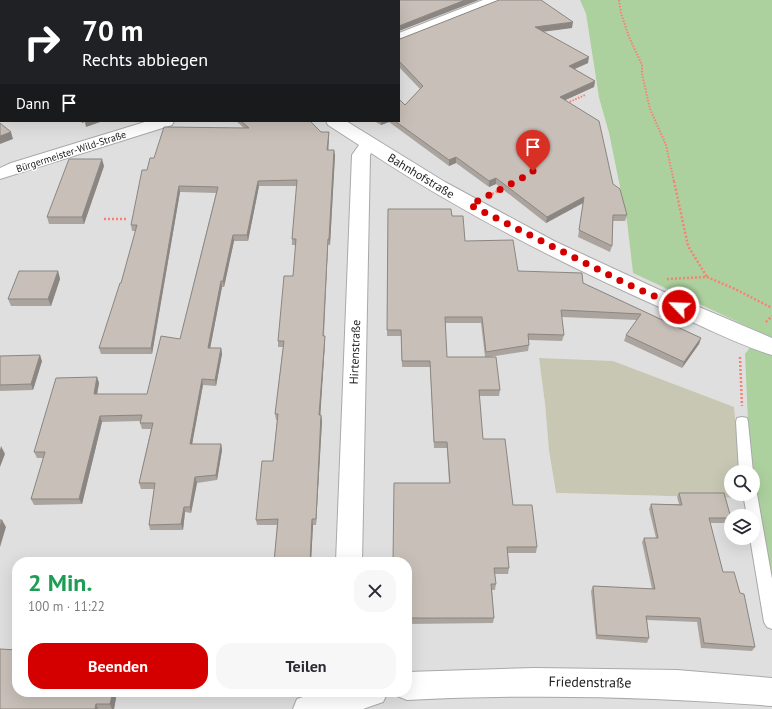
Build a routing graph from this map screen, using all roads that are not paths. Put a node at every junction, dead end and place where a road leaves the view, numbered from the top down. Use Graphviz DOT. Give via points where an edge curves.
graph roads {
  1 [pos="496,0"];
  2 [pos="400,38"];
  3 [pos="163,122"];
  4 [pos="335,122"];
  5 [pos="368,144"];
  6 [pos="0,174"];
  7 [pos="772,347"];
  8 [pos="742,422"];
  9 [pos="745,465"];
  10 [pos="751,501"];
  11 [pos="349,557"];
  12 [pos="772,622"];
  13 [pos="412,686"];
  14 [pos="772,692"];
  15 [pos="354,698"];
  16 [pos="308,709"];
  1 -- 2 [label="street"];
  3 -- 6 [label="street, Bürgermeister-Wild-Straße"];
  4 -- 5 [label="street, Bahnhofstraße"];
  5 -- 7 [label="street, Bahnhofstraße" via="470,205 627,284"];
  5 -- 11 [label="street, Hirtenstraße" via="361,156"];
  8 -- 9 [label="lane"];
  10 -- 12 [label="lane"];
  13 -- 14 [label="street, Friedenstraße" via="564,682 664,684"];
  15 -- 16 [label="street"];
}
